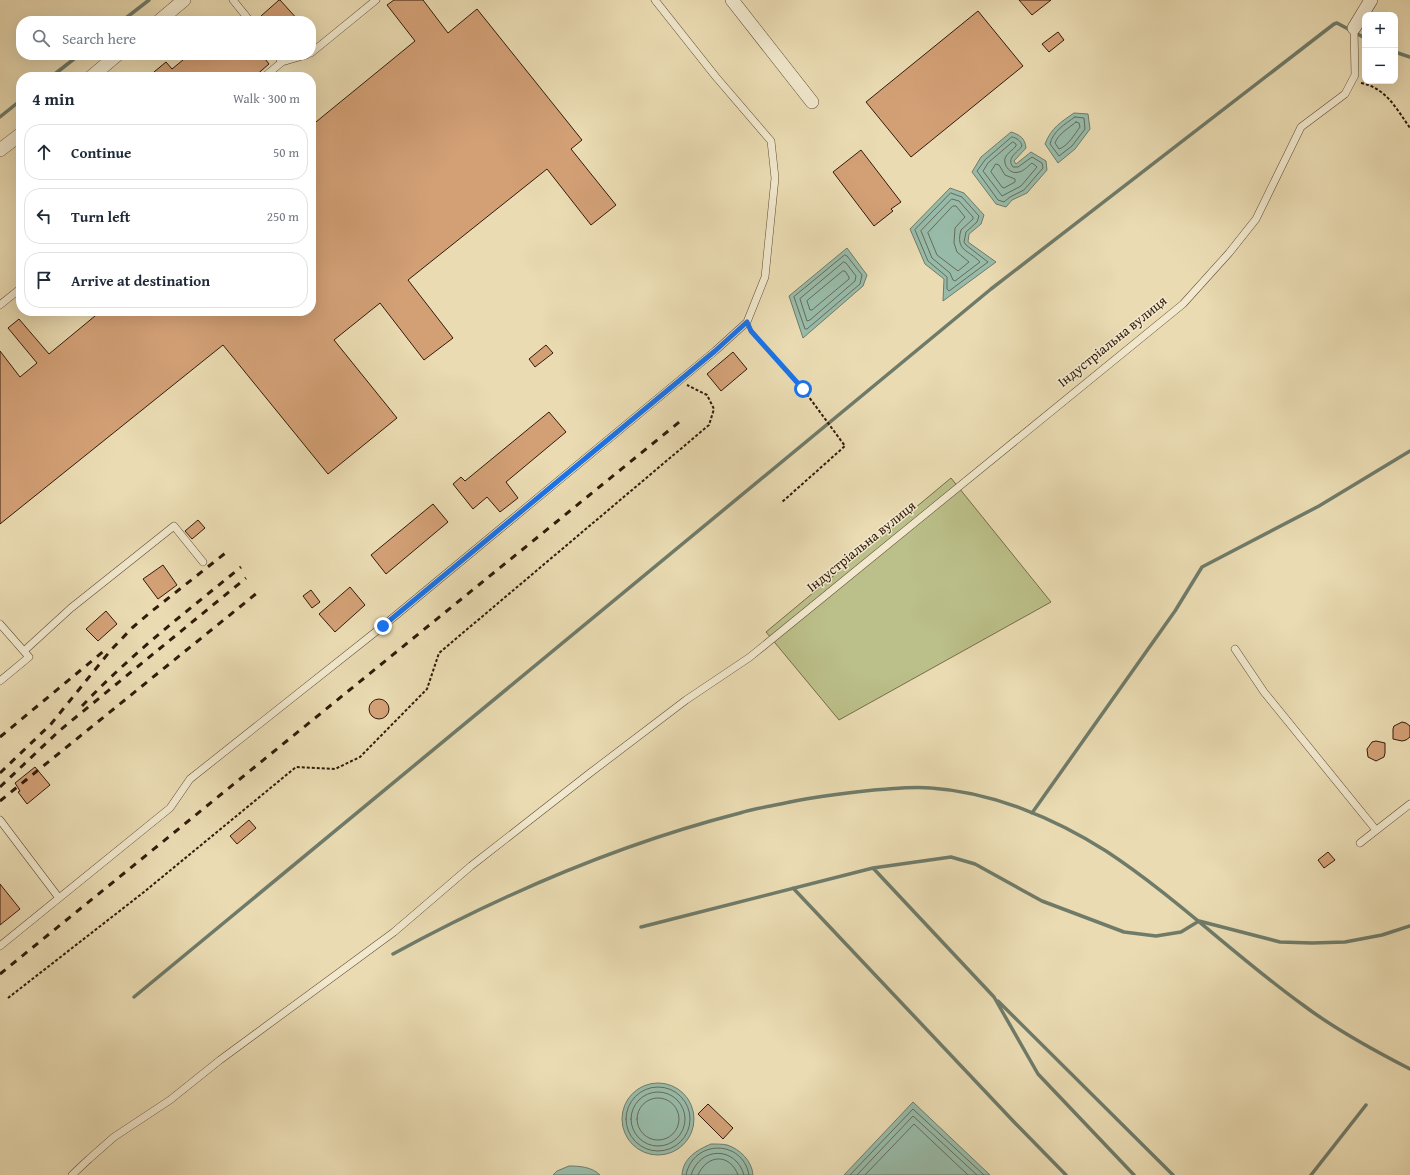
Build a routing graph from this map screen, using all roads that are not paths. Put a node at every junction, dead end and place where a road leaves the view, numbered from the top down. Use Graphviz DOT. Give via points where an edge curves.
graph roads {
  1 [pos="184,0"];
  2 [pos="233,0"];
  3 [pos="376,0"];
  4 [pos="656,0"];
  5 [pos="732,0"];
  6 [pos="1370,0"];
  7 [pos="165,16"];
  8 [pos="246,16"];
  9 [pos="1354,33"];
  10 [pos="316,48"];
  11 [pos="112,60"];
  12 [pos="289,60"];
  13 [pos="282,62"];
  14 [pos="97,72"];
  15 [pos="270,72"];
  16 [pos="812,102"];
  17 [pos="16,138"];
  18 [pos="0,150"];
  19 [pos="16,292"];
  20 [pos="0,305"];
  21 [pos="203,562"];
  22 [pos="0,624"];
  23 [pos="1235,649"];
  24 [pos="24,651"];
  25 [pos="0,681"];
  26 [pos="1410,804"];
  27 [pos="0,820"];
  28 [pos="1376,830"];
  29 [pos="1360,843"];
  30 [pos="59,898"];
  31 [pos="0,946"];
  32 [pos="72,1175"];
  1 -- 7 [label="street"];
  2 -- 8 [label="lane"];
  3 -- 10 [label="lane"];
  4 -- 30 [label="lane" via="716,77 771,141 775,178 765,277 747,322 383,626 190,779 170,808"];
  5 -- 16 [label="street"];
  6 -- 9 [label="street, Індустріальна вулиця"];
  9 -- 32 [label="lane, Індустріальна вулиця" via="1355,75 1345,94 1300,128 1256,219 1183,304 750,656 686,700 590,773 470,866 365,954 220,1060 170,1100 114,1137"];
  11 -- 14 [label="street"];
  12 -- 13 [label="lane"];
  13 -- 15 [label="lane"];
  17 -- 18 [label="street"];
  19 -- 20 [label="lane"];
  21 -- 24 [label="lane" via="174,526 71,608"];
  22 -- 24 [label="lane"];
  23 -- 28 [label="lane" via="1264,692"];
  24 -- 25 [label="lane" via="29,657"];
  26 -- 28 [label="lane"];
  27 -- 30 [label="lane"];
  28 -- 29 [label="lane"];
  30 -- 31 [label="lane"];
}
